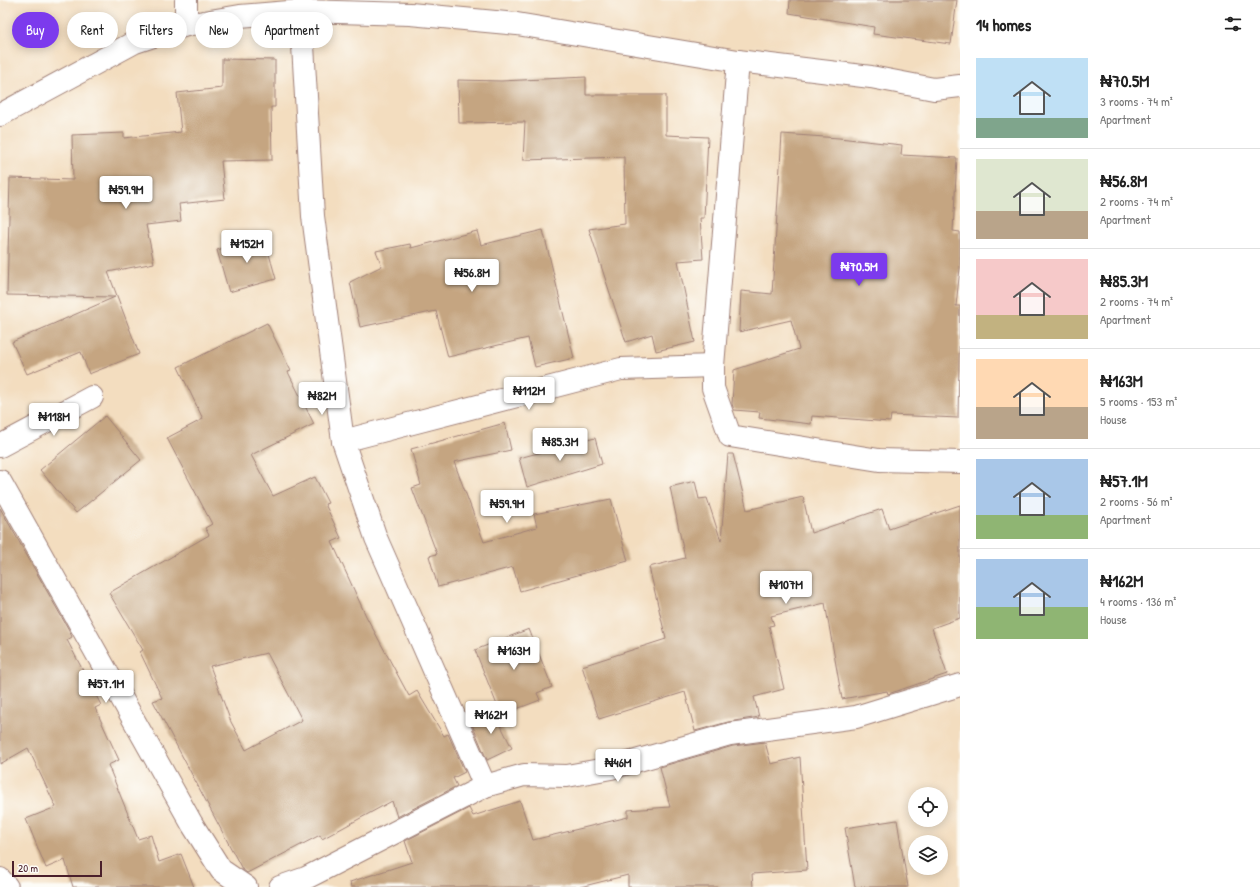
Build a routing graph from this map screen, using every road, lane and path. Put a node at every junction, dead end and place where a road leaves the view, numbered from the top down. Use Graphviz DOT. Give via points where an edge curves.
graph roads {
  1 [pos="186,0"];
  2 [pos="301,11"];
  3 [pos="186,12"];
  4 [pos="187,25"];
  5 [pos="126,47"];
  6 [pos="738,60"];
  7 [pos="960,86"];
  8 [pos="0,115"];
  9 [pos="713,366"];
  10 [pos="92,397"];
  11 [pos="343,441"];
  12 [pos="0,446"];
  13 [pos="960,462"];
  14 [pos="0,481"];
  15 [pos="960,685"];
  16 [pos="485,786"];
  17 [pos="0,879"];
  18 [pos="7,887"];
  19 [pos="246,887"];
  20 [pos="280,887"];
  1 -- 3 [label="street"];
  2 -- 4 [label="street" via="240,16"];
  2 -- 6 [label="street" via="410,14 517,24"];
  2 -- 11 [label="street" via="313,216"];
  5 -- 8 [label="street"];
  6 -- 7 [label="street" via="871,77 934,89"];
  6 -- 9 [label="street"];
  9 -- 11 [label="street" via="621,369"];
  9 -- 13 [label="street" via="713,388 730,436 879,460"];
  10 -- 12 [label="street"];
  11 -- 16 [label="street" via="376,538"];
  14 -- 19 [label="street" via="192,824 221,870"];
  15 -- 16 [label="street" via="856,717 730,734 611,768 567,776 524,775"];
  16 -- 20 [label="street" via="306,878"];
  17 -- 18 [label="street"];
}
